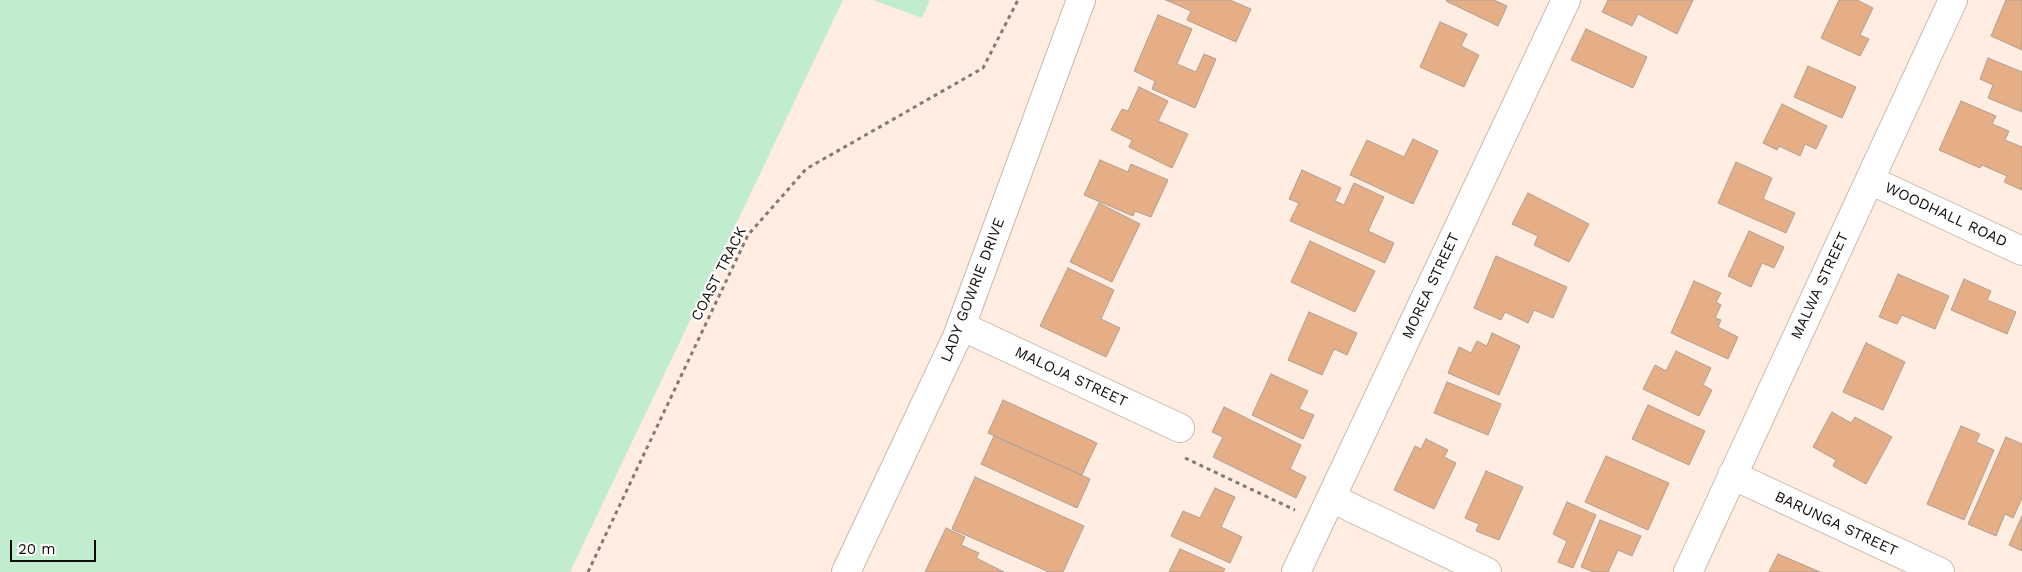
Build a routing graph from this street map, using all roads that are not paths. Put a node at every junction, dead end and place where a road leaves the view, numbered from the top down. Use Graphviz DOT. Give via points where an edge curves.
graph roads {
  1 [pos="1080,0"];
  2 [pos="1566,0"];
  3 [pos="1953,0"];
  4 [pos="1870,180"];
  5 [pos="2022,251"];
  6 [pos="962,326"];
  7 [pos="1180,428"];
  8 [pos="1732,475"];
  9 [pos="1331,498"];
  10 [pos="846,572"];
  11 [pos="1296,572"];
  12 [pos="1487,572"];
  13 [pos="1688,572"];
  14 [pos="1940,572"];
  1 -- 6 [label="street, LADY GOWRIE DRIVE"];
  2 -- 9 [label="street, MOREA STREET"];
  3 -- 4 [label="street, MALWA STREET"];
  4 -- 5 [label="street, WOODHALL ROAD"];
  4 -- 8 [label="street, MALWA STREET"];
  6 -- 7 [label="street, MALOJA STREET"];
  6 -- 10 [label="street, LADY GOWRIE DRIVE"];
  8 -- 13 [label="street, MALWA STREET"];
  8 -- 14 [label="street, BARUNGA STREET"];
  9 -- 11 [label="street, MOREA STREET"];
  9 -- 12 [label="street"];
}
